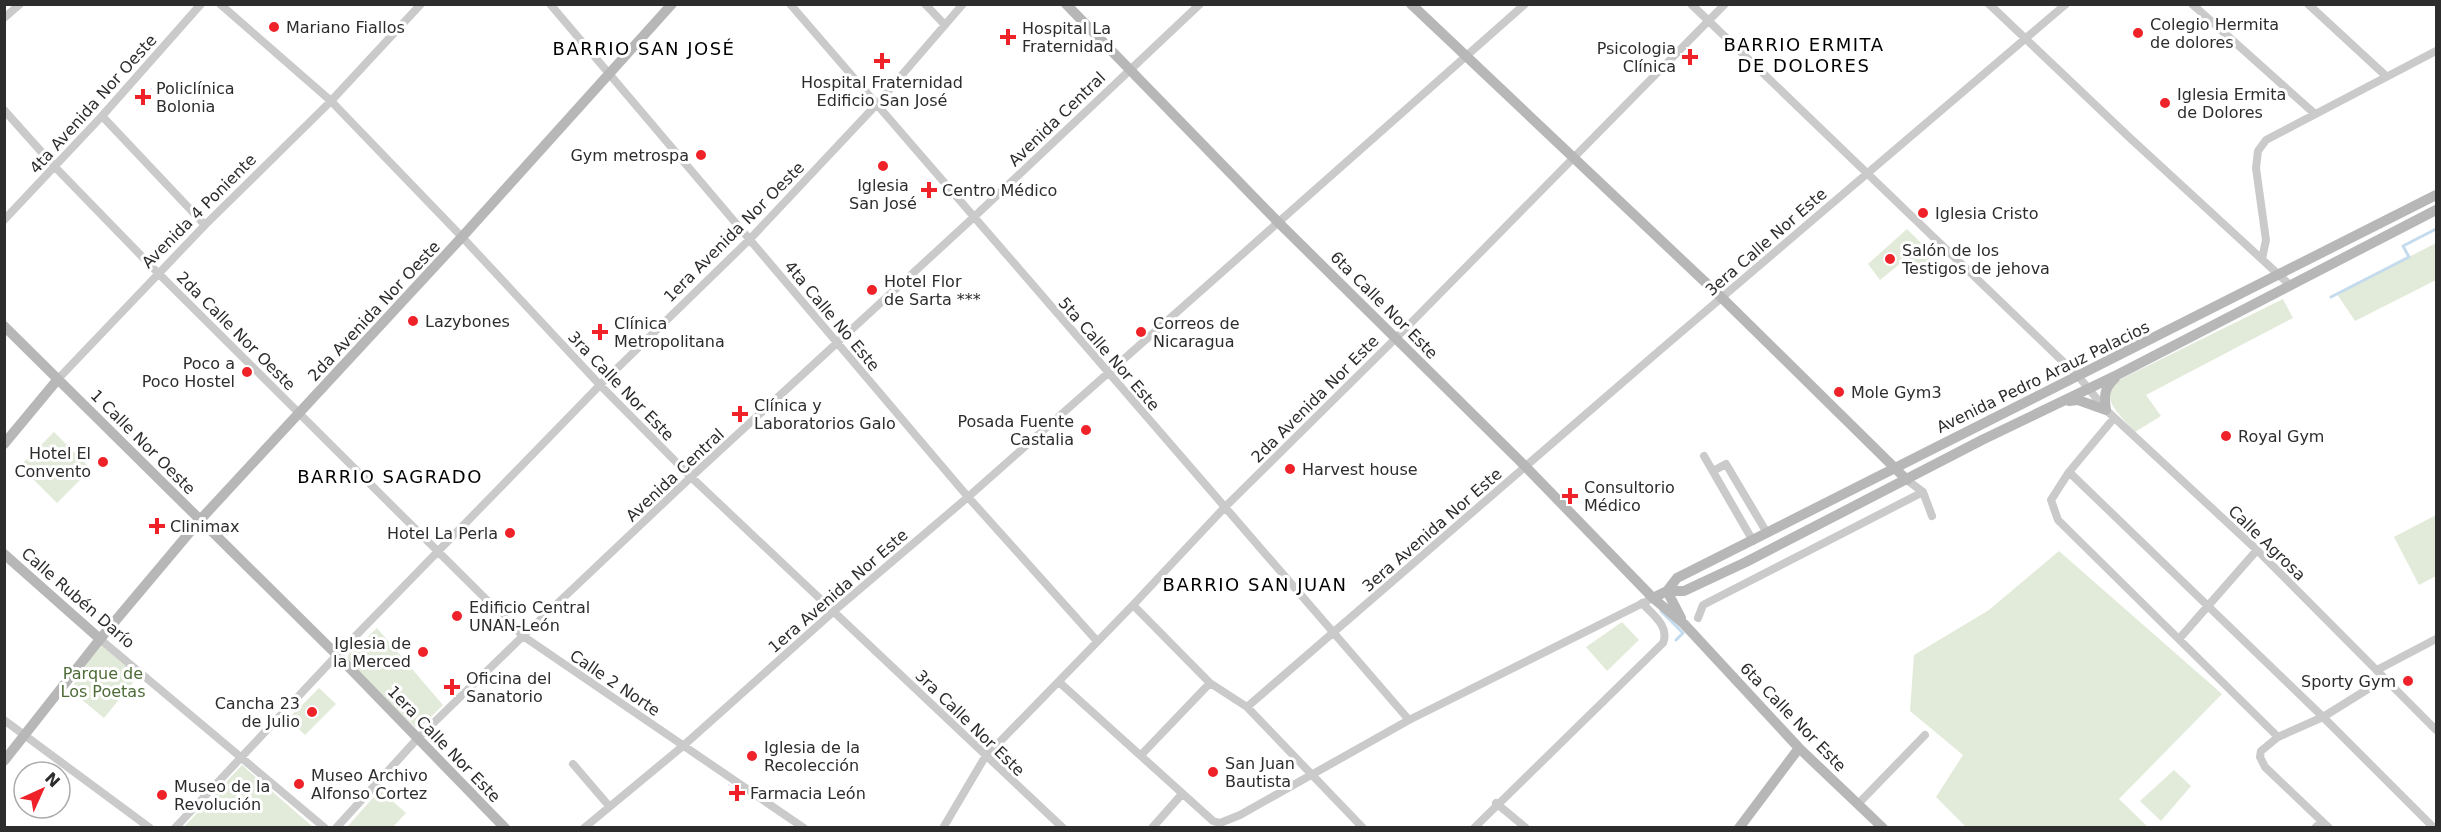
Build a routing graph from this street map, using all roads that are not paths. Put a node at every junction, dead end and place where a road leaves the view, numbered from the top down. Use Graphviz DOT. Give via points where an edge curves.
graph roads {
  1 [pos="20,4"];
  2 [pos="201,4"];
  3 [pos="220,4"];
  4 [pos="421,4"];
  5 [pos="550,4"];
  6 [pos="672,4"];
  7 [pos="790,4"];
  8 [pos="925,4"];
  9 [pos="963,4"];
  10 [pos="1066,4"];
  11 [pos="1200,4"];
  12 [pos="1411,4"];
  13 [pos="1525,4"];
  14 [pos="1691,4"];
  15 [pos="1725,4"];
  16 [pos="1989,4"];
  17 [pos="2066,4"];
  18 [pos="2192,4"];
  19 [pos="2308,4"];
  20 [pos="4,18"];
  21 [pos="1708,20"];
  22 [pos="945,25"];
  23 [pos="2026,39"];
  24 [pos="2436,51"];
  25 [pos="1466,56"];
  26 [pos="1130,68"];
  27 [pos="608,75"];
  28 [pos="2386,76"];
  29 [pos="331,101"];
  30 [pos="876,105"];
  31 [pos="4,110"];
  32 [pos="2315,114"];
  33 [pos="102,116"];
  34 [pos="1573,158"];
  35 [pos="56,167"];
  36 [pos="1867,174"];
  37 [pos="2436,195"];
  38 [pos="2436,210"];
  39 [pos="974,217"];
  40 [pos="4,220"];
  41 [pos="1278,222"];
  42 [pos="205,225"];
  43 [pos="2376,226"];
  44 [pos="462,237"];
  45 [pos="2382,238"];
  46 [pos="750,239"];
  47 [pos="2262,259"];
  48 [pos="158,273"];
  49 [pos="2279,274"];
  50 [pos="2291,286"];
  51 [pos="1722,298"];
  52 [pos="4,326"];
  53 [pos="1396,337"];
  54 [pos="837,343"];
  55 [pos="1107,373"];
  56 [pos="2119,374"];
  57 [pos="2079,377"];
  58 [pos="58,380"];
  59 [pos="600,385"];
  60 [pos="2088,390"];
  61 [pos="2066,401"];
  62 [pos="301,414"];
  63 [pos="2110,414"];
  64 [pos="1977,426"];
  65 [pos="1983,440"];
  66 [pos="4,444"];
  67 [pos="1704,456"];
  68 [pos="1525,466"];
  69 [pos="1894,467"];
  70 [pos="1713,471"];
  71 [pos="2069,472"];
  72 [pos="691,477"];
  73 [pos="1907,480"];
  74 [pos="1923,492"];
  75 [pos="968,497"];
  76 [pos="1224,508"];
  77 [pos="1809,512"];
  78 [pos="1932,516"];
  79 [pos="201,520"];
  80 [pos="1816,527"];
  81 [pos="1767,533"];
  82 [pos="1753,541"];
  83 [pos="1740,548"];
  84 [pos="2257,550"];
  85 [pos="439,552"];
  86 [pos="4,554"];
  87 [pos="1746,562"];
  88 [pos="1667,591"];
  89 [pos="1653,598"];
  90 [pos="1642,603"];
  91 [pos="1133,605"];
  92 [pos="2207,606"];
  93 [pos="834,611"];
  94 [pos="1698,618"];
  95 [pos="1684,624"];
  96 [pos="1334,633"];
  97 [pos="523,636"];
  98 [pos="100,639"];
  99 [pos="2179,639"];
  100 [pos="2436,639"];
  101 [pos="1097,641"];
  102 [pos="337,655"];
  103 [pos="2377,670"];
  104 [pos="2384,679"];
  105 [pos="1059,682"];
  106 [pos="1210,683"];
  107 [pos="1247,707"];
  108 [pos="2323,717"];
  109 [pos="4,720"];
  110 [pos="1409,720"];
  111 [pos="2436,730"];
  112 [pos="23,735"];
  113 [pos="1925,735"];
  114 [pos="2278,737"];
  115 [pos="418,738"];
  116 [pos="683,746"];
  117 [pos="1799,748"];
  118 [pos="1142,754"];
  119 [pos="243,757"];
  120 [pos="986,757"];
  121 [pos="4,761"];
  122 [pos="573,764"];
  123 [pos="1311,774"];
  124 [pos="1182,794"];
  125 [pos="1496,803"];
  126 [pos="1858,804"];
  127 [pos="609,806"];
  128 [pos="2322,821"];
  129 [pos="150,828"];
  130 [pos="175,828"];
  131 [pos="325,828"];
  132 [pos="336,828"];
  133 [pos="505,828"];
  134 [pos="584,828"];
  135 [pos="804,828"];
  136 [pos="943,828"];
  137 [pos="1063,828"];
  138 [pos="1152,828"];
  139 [pos="1363,828"];
  140 [pos="1474,828"];
  141 [pos="1526,828"];
  142 [pos="1739,828"];
  143 [pos="1882,828"];
  144 [pos="2315,828"];
  145 [pos="2329,828"];
  146 [pos="2434,828"];
  1 -- 20 [label="street"];
  2 -- 33 [label="street, 4ta Avenida Nor Oeste"];
  3 -- 29 [label="street, 3ra Calle Nor Este"];
  4 -- 29 [label="street, Avenida 4 Poniente"];
  5 -- 27 [label="street, 4ta Calle No Este"];
  6 -- 27 [label="street, 2da Avenida Nor Oeste"];
  7 -- 30 [label="street, 5ta Calle Nor Este"];
  8 -- 22 [label="street"];
  9 -- 22 [label="street, 1era Avenida Nor Oeste"];
  10 -- 26 [label="street, 6ta Calle Nor Este"];
  11 -- 26 [label="street, Avenida Central"];
  12 -- 25 [label="street"];
  13 -- 25 [label="street"];
  14 -- 21 [label="street, Calle Agrosa"];
  15 -- 21 [label="street, 2da Avenida Nor Este"];
  16 -- 23 [label="street"];
  17 -- 23 [label="street"];
  18 -- 32 [label="street"];
  19 -- 28 [label="street"];
  21 -- 34 [label="street, 2da Avenida Nor Este"];
  21 -- 36 [label="street, Calle Agrosa"];
  22 -- 30 [label="street, 1era Avenida Nor Oeste"];
  23 -- 36 [label="street, 3era Calle Nor Este"];
  23 -- 47 [label="street"];
  24 -- 28 [label="street"];
  25 -- 34 [label="street"];
  25 -- 41 [label="street"];
  26 -- 39 [label="street, Avenida Central"];
  26 -- 41 [label="street, 6ta Calle Nor Este"];
  27 -- 44 [label="street, 2da Avenida Nor Oeste"];
  27 -- 46 [label="street, 4ta Calle No Este"];
  28 -- 32 [label="street"];
  29 -- 42 [label="street, Avenida 4 Poniente"];
  29 -- 44 [label="street, 3ra Calle Nor Este"];
  30 -- 39 [label="street, 5ta Calle Nor Este"];
  30 -- 46 [label="street, 1era Avenida Nor Oeste"];
  31 -- 35 [label="street, 2da Calle Nor Oeste"];
  32 -- 47 [label="street" via="2266,140 2258,151 2256,168 2266,240"];
  33 -- 35 [label="street, 4ta Avenida Nor Oeste"];
  33 -- 42 [label="street"];
  34 -- 51 [label="street"];
  34 -- 53 [label="street, 2da Avenida Nor Este"];
  35 -- 40 [label="street, 4ta Avenida Nor Oeste"];
  35 -- 48 [label="street, 2da Calle Nor Oeste"];
  36 -- 51 [label="street, 3era Calle Nor Este"];
  36 -- 57 [label="street, Calle Agrosa"];
  37 -- 43 [label="street, Avenida Pedro Arauz Palacios"];
  38 -- 45 [label="street, Avenida Pedro Arauz Palacios"];
  39 -- 54 [label="street, Avenida Central"];
  39 -- 55 [label="street, 5ta Calle Nor Este"];
  41 -- 53 [label="street, 6ta Calle Nor Este"];
  41 -- 55 [label="street"];
  42 -- 48 [label="street, Avenida 4 Poniente"];
  43 -- 45 [label="street"];
  43 -- 49 [label="street, Avenida Pedro Arauz Palacios"];
  44 -- 59 [label="street, 3ra Calle Nor Este"];
  44 -- 62 [label="street, 2da Avenida Nor Oeste"];
  45 -- 50 [label="street, Avenida Pedro Arauz Palacios"];
  46 -- 54 [label="street, 4ta Calle No Este"];
  46 -- 59 [label="street, 1era Avenida Nor Oeste"];
  47 -- 49 [label="street"];
  48 -- 58 [label="street, Avenida 4 Poniente"];
  48 -- 62 [label="street, 2da Calle Nor Oeste"];
  49 -- 50 [label="street"];
  49 -- 57 [label="street, Avenida Pedro Arauz Palacios"];
  50 -- 56 [label="street, Avenida Pedro Arauz Palacios"];
  51 -- 68 [label="street, 3era Calle Nor Este"];
  51 -- 69 [label="street"];
  52 -- 58 [label="street, 1 Calle Nor Oeste"];
  53 -- 68 [label="street, 6ta Calle Nor Este"];
  53 -- 76 [label="street, 2da Avenida Nor Este"];
  54 -- 72 [label="street, Avenida Central"];
  54 -- 75 [label="street, 4ta Calle No Este"];
  55 -- 75 [label="street, 1era Avenida Nor Este"];
  55 -- 76 [label="street, 5ta Calle Nor Este"];
  56 -- 60 [label="street, Avenida Pedro Arauz Palacios"];
  56 -- 63 [label="street" via="2104,393"];
  57 -- 60 [label="street, Calle Agrosa"];
  57 -- 64 [label="street, Avenida Pedro Arauz Palacios"];
  58 -- 66 [label="street, Avenida 4 Poniente"];
  58 -- 79 [label="street, 1 Calle Nor Oeste"];
  59 -- 72 [label="street, 3ra Calle Nor Este"];
  59 -- 85 [label="street, 1era Avenida Nor Oeste"];
  60 -- 61 [label="street, Avenida Pedro Arauz Palacios"];
  60 -- 63 [label="street, Calle Agrosa"];
  61 -- 63 [label="street" via="2078,400"];
  61 -- 65 [label="street, Avenida Pedro Arauz Palacios"];
  62 -- 79 [label="street, 2da Avenida Nor Oeste"];
  62 -- 85 [label="street, Calle 2 Norte"];
  63 -- 71 [label="street"];
  63 -- 84 [label="street, Calle Agrosa"];
  64 -- 65 [label="street"];
  64 -- 69 [label="street, Avenida Pedro Arauz Palacios"];
  65 -- 73 [label="street, Avenida Pedro Arauz Palacios"];
  67 -- 70 [label="street"];
  68 -- 89 [label="street, 6ta Calle Nor Este"];
  68 -- 96 [label="street, 3era Avenida Nor Este"];
  69 -- 73 [label="street"];
  69 -- 77 [label="street, Avenida Pedro Arauz Palacios"];
  70 -- 81 [label="street" via="1726,464"];
  70 -- 82 [label="street"];
  71 -- 92 [label="street"];
  71 -- 99 [label="street" via="2051,500 2058,520"];
  72 -- 93 [label="street, 3ra Calle Nor Este"];
  72 -- 97 [label="street, Avenida Central"];
  73 -- 74 [label="street"];
  73 -- 80 [label="street, Avenida Pedro Arauz Palacios"];
  74 -- 78 [label="street"];
  74 -- 94 [label="street" via="1703,605"];
  75 -- 93 [label="street, 1era Avenida Nor Este"];
  75 -- 101 [label="street, 4ta Calle No Este"];
  76 -- 91 [label="street, 2da Avenida Nor Este"];
  76 -- 96 [label="street, 5ta Calle Nor Este"];
  77 -- 80 [label="street"];
  77 -- 81 [label="street, Avenida Pedro Arauz Palacios"];
  79 -- 98 [label="street, 2da Avenida Nor Oeste"];
  79 -- 102 [label="street, 1 Calle Nor Oeste"];
  80 -- 87 [label="street, Avenida Pedro Arauz Palacios"];
  81 -- 82 [label="street, Avenida Pedro Arauz Palacios"];
  82 -- 83 [label="street, Avenida Pedro Arauz Palacios"];
  83 -- 87 [label="street"];
  83 -- 88 [label="street, Avenida Pedro Arauz Palacios" via="1677,578"];
  84 -- 92 [label="street"];
  84 -- 103 [label="street, Calle Agrosa"];
  85 -- 97 [label="street, Calle 2 Norte"];
  85 -- 102 [label="street, 1era Avenida Nor Oeste"];
  86 -- 98 [label="street, Calle Rubén Darío"];
  87 -- 88 [label="street, Avenida Pedro Arauz Palacios" via="1684,591"];
  88 -- 89 [label="street, Avenida Pedro Arauz Palacios"];
  88 -- 95 [label="street, 6ta Calle Nor Este"];
  89 -- 90 [label="street"];
  89 -- 95 [label="street, 6ta Calle Nor Este"];
  90 -- 110 [label="street"];
  90 -- 125 [label="street" via="1662,625 1666,634 1663,643"];
  91 -- 101 [label="street, 2da Avenida Nor Este"];
  91 -- 106 [label="street"];
  92 -- 99 [label="street"];
  92 -- 108 [label="street"];
  93 -- 116 [label="street, 1era Avenida Nor Este"];
  93 -- 120 [label="street, 3ra Calle Nor Este"];
  95 -- 117 [label="street, 6ta Calle Nor Este"];
  96 -- 107 [label="street, 3era Avenida Nor Este"];
  96 -- 110 [label="street, 5ta Calle Nor Este"];
  97 -- 115 [label="street, Avenida Central"];
  97 -- 116 [label="street, Calle 2 Norte"];
  98 -- 112 [label="street, 2da Avenida Nor Oeste"];
  98 -- 119 [label="street, Calle Rubén Darío"];
  99 -- 114 [label="street"];
  100 -- 103 [label="street"];
  101 -- 105 [label="street, 2da Avenida Nor Este"];
  102 -- 115 [label="street, 1era Calle Nor Este"];
  102 -- 119 [label="street, 1era Avenida Nor Oeste"];
  103 -- 104 [label="street, Calle Agrosa"];
  104 -- 108 [label="street"];
  104 -- 111 [label="street, Calle Agrosa"];
  105 -- 118 [label="street"];
  105 -- 120 [label="street, 2da Avenida Nor Este"];
  106 -- 107 [label="street"];
  106 -- 118 [label="street"];
  107 -- 123 [label="street"];
  108 -- 114 [label="street"];
  108 -- 146 [label="street"];
  109 -- 112 [label="street"];
  110 -- 123 [label="street"];
  112 -- 121 [label="street, 2da Avenida Nor Oeste"];
  112 -- 129 [label="street"];
  113 -- 126 [label="street"];
  114 -- 128 [label="street" via="2264,747 2260,757 2265,767"];
  115 -- 132 [label="street, Avenida Central"];
  115 -- 133 [label="street, 1era Calle Nor Este"];
  116 -- 127 [label="street, 1era Avenida Nor Este"];
  116 -- 135 [label="street, Calle 2 Norte"];
  117 -- 126 [label="street, 6ta Calle Nor Este"];
  117 -- 142 [label="street"];
  118 -- 124 [label="street"];
  119 -- 130 [label="street, 1era Avenida Nor Oeste"];
  119 -- 131 [label="street, Calle Rubén Darío"];
  120 -- 136 [label="street, 2da Avenida Nor Este"];
  120 -- 137 [label="street, 3ra Calle Nor Este"];
  122 -- 127 [label="street"];
  123 -- 124 [label="street" via="1220,823"];
  123 -- 139 [label="street"];
  124 -- 138 [label="street"];
  125 -- 140 [label="street"];
  125 -- 141 [label="street"];
  126 -- 143 [label="street, 6ta Calle Nor Este"];
  127 -- 134 [label="street, 1era Avenida Nor Este"];
  128 -- 144 [label="street"];
  128 -- 145 [label="street"];
}
